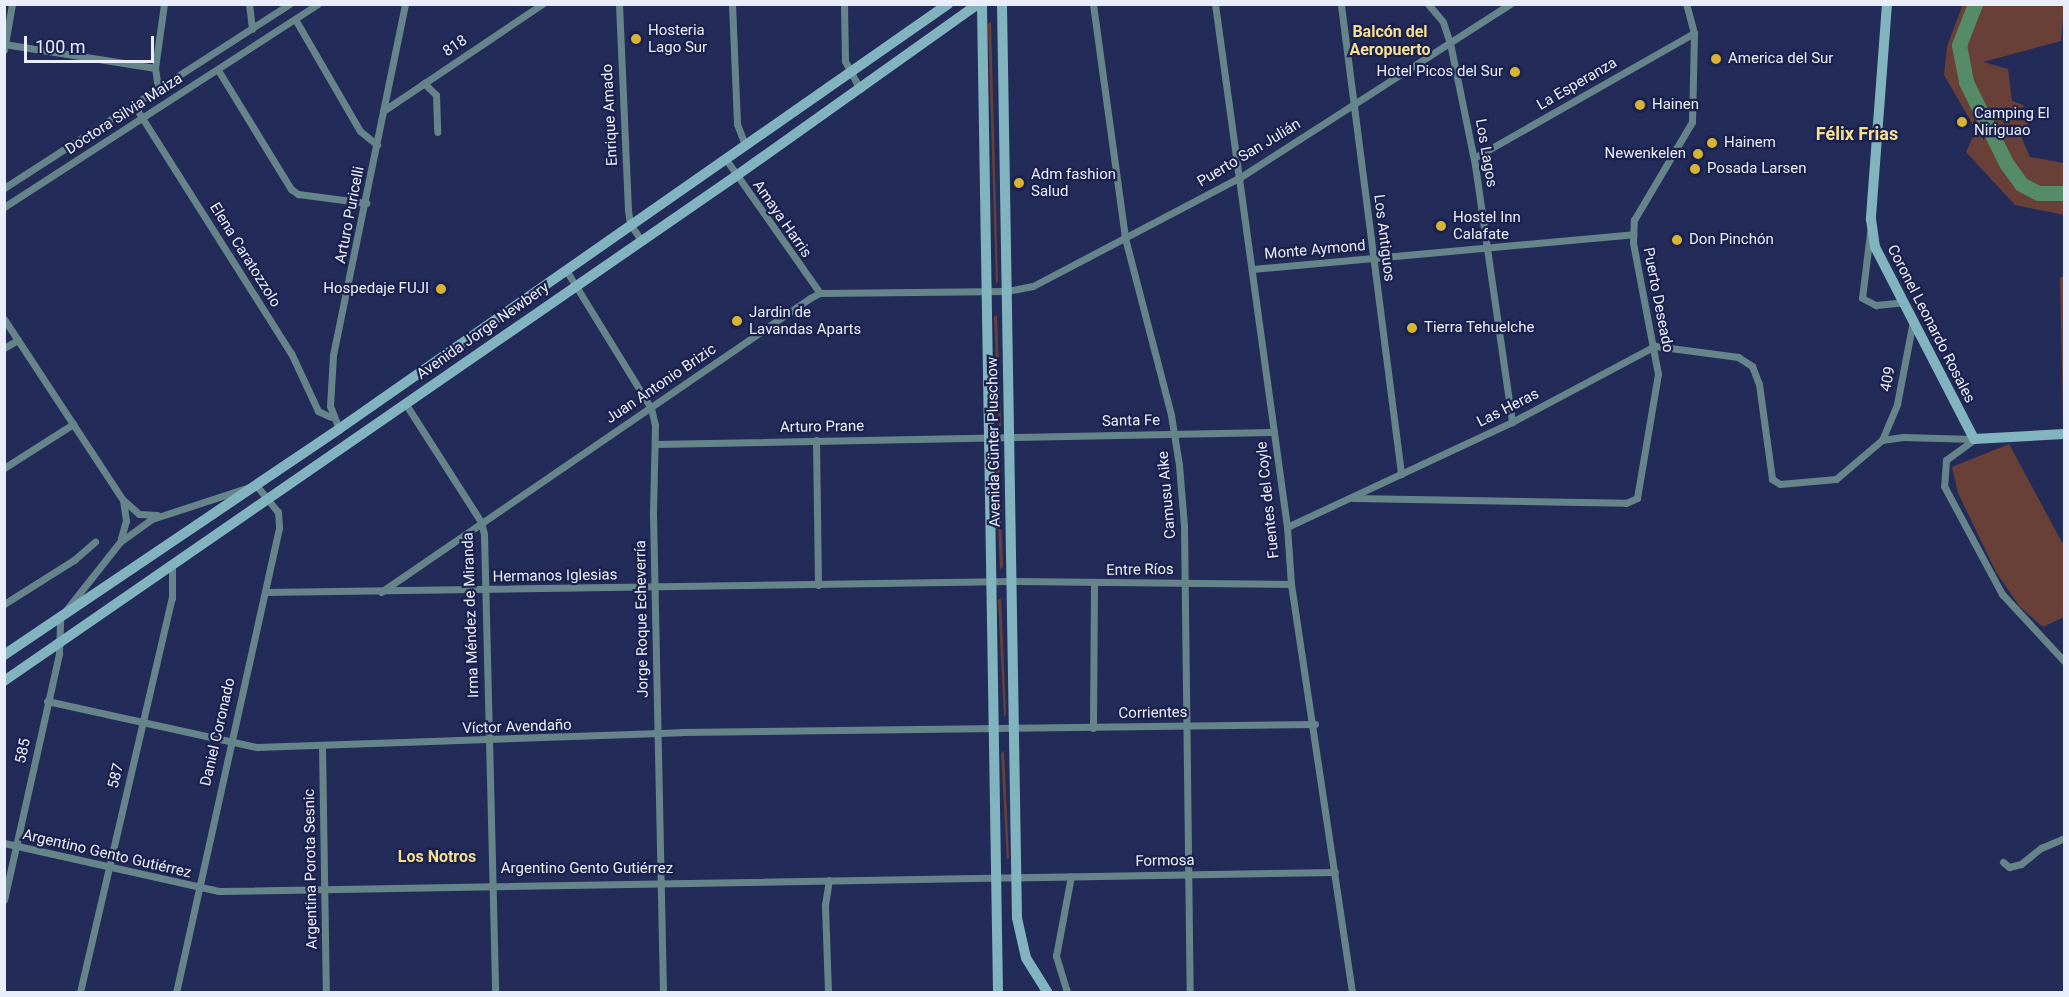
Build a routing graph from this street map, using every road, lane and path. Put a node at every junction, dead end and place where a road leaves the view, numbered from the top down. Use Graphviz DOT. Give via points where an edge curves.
graph roads {
  1 [pos="12,4"];
  2 [pos="164,4"];
  3 [pos="249,4"];
  4 [pos="289,4"];
  5 [pos="318,4"];
  6 [pos="405,4"];
  7 [pos="542,4"];
  8 [pos="732,4"];
  9 [pos="844,4"];
  10 [pos="948,4"];
  11 [pos="1093,4"];
  12 [pos="1215,4"];
  13 [pos="1428,4"];
  14 [pos="1510,4"];
  15 [pos="1686,4"];
  16 [pos="1887,4"];
  17 [pos="980,5"];
  18 [pos="1002,5"];
  19 [pos="1341,5"];
  20 [pos="618,6"];
  21 [pos="295,19"];
  22 [pos="252,29"];
  23 [pos="1694,33"];
  24 [pos="1450,42"];
  25 [pos="5,46"];
  26 [pos="155,68"];
  27 [pos="218,70"];
  28 [pos="849,73"];
  29 [pos="424,83"];
  30 [pos="158,89"];
  31 [pos="860,89"];
  32 [pos="1353,104"];
  33 [pos="134,105"];
  34 [pos="383,111"];
  35 [pos="142,118"];
  36 [pos="437,132"];
  37 [pos="377,145"];
  38 [pos="745,145"];
  39 [pos="725,158"];
  40 [pos="1474,158"];
  41 [pos="736,176"];
  42 [pos="1239,178"];
  43 [pos="4,188"];
  44 [pos="366,203"];
  45 [pos="4,207"];
  46 [pos="1871,219"];
  47 [pos="630,224"];
  48 [pos="1633,234"];
  49 [pos="1125,238"];
  50 [pos="642,241"];
  51 [pos="1488,247"];
  52 [pos="1373,258"];
  53 [pos="1252,269"];
  54 [pos="566,270"];
  55 [pos="575,285"];
  56 [pos="987,291"];
  57 [pos="1007,291"];
  58 [pos="820,293"];
  59 [pos="1904,302"];
  60 [pos="4,319"];
  61 [pos="1913,320"];
  62 [pos="18,340"];
  63 [pos="1655,346"];
  64 [pos="4,348"];
  65 [pos="405,403"];
  66 [pos="651,408"];
  67 [pos="331,417"];
  68 [pos="1512,422"];
  69 [pos="73,424"];
  70 [pos="339,429"];
  71 [pos="1274,432"];
  72 [pos="1175,434"];
  73 [pos="2064,434"];
  74 [pos="1009,437"];
  75 [pos="989,438"];
  76 [pos="1882,440"];
  77 [pos="1974,440"];
  78 [pos="816,441"];
  79 [pos="655,444"];
  80 [pos="4,468"];
  81 [pos="1401,474"];
  82 [pos="256,485"];
  83 [pos="268,498"];
  84 [pos="1349,498"];
  85 [pos="123,500"];
  86 [pos="163,514"];
  87 [pos="481,522"];
  88 [pos="1287,527"];
  89 [pos="94,542"];
  90 [pos="120,542"];
  91 [pos="172,566"];
  92 [pos="1012,581"];
  93 [pos="990,583"];
  94 [pos="1185,583"];
  95 [pos="1094,584"];
  96 [pos="1291,584"];
  97 [pos="818,585"];
  98 [pos="654,588"];
  99 [pos="487,591"];
  100 [pos="265,592"];
  101 [pos="381,592"];
  102 [pos="4,604"];
  103 [pos="59,619"];
  104 [pos="60,644"];
  105 [pos="4,655"];
  106 [pos="2064,661"];
  107 [pos="4,681"];
  108 [pos="47,701"];
  109 [pos="143,724"];
  110 [pos="1315,724"];
  111 [pos="1185,726"];
  112 [pos="1014,728"];
  113 [pos="1093,728"];
  114 [pos="993,729"];
  115 [pos="657,734"];
  116 [pos="489,741"];
  117 [pos="230,743"];
  118 [pos="322,746"];
  119 [pos="2064,838"];
  120 [pos="4,843"];
  121 [pos="15,846"];
  122 [pos="2002,862"];
  123 [pos="107,867"];
  124 [pos="1335,872"];
  125 [pos="1188,874"];
  126 [pos="1071,876"];
  127 [pos="1017,877"];
  128 [pos="996,878"];
  129 [pos="829,880"];
  130 [pos="662,882"];
  131 [pos="492,883"];
  132 [pos="325,888"];
  133 [pos="197,889"];
  134 [pos="4,900"];
  135 [pos="80,993"];
  136 [pos="176,993"];
  137 [pos="326,993"];
  138 [pos="495,993"];
  139 [pos="663,993"];
  140 [pos="828,993"];
  141 [pos="998,993"];
  142 [pos="1047,993"];
  143 [pos="1067,993"];
  144 [pos="1190,993"];
  145 [pos="1352,993"];
  1 -- 25 [label="street"];
  2 -- 26 [label="street"];
  3 -- 22 [label="street"];
  4 -- 22 [label="street, Doctora Silvia Maiza"];
  5 -- 21 [label="street, Doctora Silvia Maiza"];
  6 -- 34 [label="street, Arturo Puricelli"];
  7 -- 29 [label="street, 818"];
  8 -- 38 [label="street" via="737,124"];
  9 -- 28 [label="street"];
  10 -- 28 [label="street, Avenida Jorge Newbery"];
  11 -- 49 [label="street, Camusu Aike"];
  12 -- 42 [label="street, Fuentes del Coyle"];
  13 -- 24 [label="street, Los Lagos" via="1443,22"];
  14 -- 24 [label="street, Puerto San Julián"];
  15 -- 23 [label="street, Puerto Deseado"];
  16 -- 46 [label="street, Coronel Leonardo Rosales"];
  17 -- 18 [label="street"];
  17 -- 31 [label="street, Avenida Jorge Newbery"];
  17 -- 56 [label="street, Avenida Günter Pluschow"];
  18 -- 57 [label="street, Avenida Günter Pluschow"];
  19 -- 32 [label="street, Los Antiguos"];
  20 -- 47 [label="street, Enrique Amado"];
  21 -- 27 [label="street, Doctora Silvia Maiza"];
  21 -- 37 [label="street" via="360,131"];
  22 -- 30 [label="street, Doctora Silvia Maiza"];
  23 -- 40 [label="street, La Esperanza"];
  23 -- 48 [label="street, Puerto Deseado" via="1692,122 1637,209"];
  24 -- 32 [label="street, Puerto San Julián"];
  24 -- 40 [label="street, Los Lagos"];
  25 -- 26 [label="street"];
  26 -- 30 [label="street"];
  27 -- 35 [label="street, Doctora Silvia Maiza"];
  27 -- 44 [label="street" via="291,189 298,194"];
  28 -- 31 [label="street"];
  28 -- 38 [label="street, Avenida Jorge Newbery"];
  29 -- 34 [label="street, 818"];
  29 -- 36 [label="street" via="436,95"];
  30 -- 33 [label="street, Doctora Silvia Maiza"];
  31 -- 41 [label="street, Avenida Jorge Newbery"];
  32 -- 42 [label="street, Puerto San Julián"];
  32 -- 52 [label="street, Los Antiguos"];
  33 -- 35 [label="street, Elena Caratozzolo"];
  33 -- 43 [label="street, Doctora Silvia Maiza"];
  34 -- 37 [label="street, Arturo Puricelli"];
  35 -- 45 [label="street, Doctora Silvia Maiza"];
  35 -- 67 [label="street, Elena Caratozzolo" via="291,353 318,411"];
  37 -- 44 [label="street, Arturo Puricelli"];
  38 -- 39 [label="street, Avenida Jorge Newbery"];
  39 -- 41 [label="street, Amaya Harris"];
  39 -- 47 [label="street, Avenida Jorge Newbery"];
  40 -- 51 [label="street, Los Lagos"];
  41 -- 50 [label="street, Avenida Jorge Newbery"];
  41 -- 58 [label="street, Amaya Harris"];
  42 -- 49 [label="street, Puerto San Julián"];
  42 -- 53 [label="street, Fuentes del Coyle"];
  44 -- 67 [label="street, Arturo Puricelli" via="333,355"];
  46 -- 59 [label="street, Coronel Leonardo Rosales" via="1875,247"];
  46 -- 59 [label="street" via="1862,298 1876,305"];
  47 -- 50 [label="street"];
  47 -- 54 [label="street, Avenida Jorge Newbery"];
  48 -- 51 [label="street, Monte Aymond"];
  48 -- 63 [label="street, Puerto Deseado"];
  49 -- 57 [label="street, Puerto San Julián" via="1033,286"];
  49 -- 72 [label="street, Camusu Aike"];
  50 -- 55 [label="street, Avenida Jorge Newbery"];
  51 -- 52 [label="street, Monte Aymond"];
  51 -- 68 [label="street, Los Lagos"];
  52 -- 53 [label="street, Monte Aymond"];
  52 -- 81 [label="street, Los Antiguos"];
  53 -- 71 [label="street, Fuentes del Coyle"];
  54 -- 55 [label="street, Jorge Roque Echeverría"];
  54 -- 70 [label="street, Avenida Jorge Newbery"];
  55 -- 65 [label="street, Avenida Jorge Newbery"];
  55 -- 66 [label="street, Jorge Roque Echeverría"];
  56 -- 57 [label="street, Puerto San Julián"];
  56 -- 58 [label="street"];
  56 -- 75 [label="street, Avenida Günter Pluschow"];
  57 -- 74 [label="street, Avenida Günter Pluschow"];
  58 -- 66 [label="street, Juan Antonio Brizic"];
  59 -- 61 [label="street, Coronel Leonardo Rosales"];
  60 -- 62 [label="street"];
  61 -- 76 [label="street, 409" via="1897,404"];
  61 -- 77 [label="street, Coronel Leonardo Rosales"];
  62 -- 64 [label="street"];
  62 -- 69 [label="street"];
  63 -- 68 [label="street, Las Heras"];
  63 -- 76 [label="street" via="1745,359 1752,366 1759,384 1773,479 1780,484 1836,479"];
  63 -- 84 [label="street, Puerto Deseado" via="1657,390 1640,492 1626,503"];
  65 -- 83 [label="street, Avenida Jorge Newbery"];
  65 -- 87 [label="street, Irma Méndez de Miranda"];
  66 -- 79 [label="street, Jorge Roque Echeverría"];
  66 -- 87 [label="street, Juan Antonio Brizic"];
  67 -- 70 [label="street"];
  68 -- 81 [label="street, Las Heras"];
  69 -- 80 [label="street"];
  69 -- 85 [label="street"];
  70 -- 82 [label="street, Avenida Jorge Newbery"];
  71 -- 72 [label="street, Santa Fe"];
  71 -- 88 [label="street, Fuentes del Coyle"];
  72 -- 74 [label="street, Santa Fe"];
  72 -- 94 [label="street, Camusu Aike"];
  73 -- 77 [label="street"];
  74 -- 75 [label="street, Santa Fe"];
  74 -- 92 [label="street, Avenida Günter Pluschow"];
  75 -- 78 [label="street, Arturo Prane"];
  75 -- 93 [label="street, Avenida Günter Pluschow"];
  76 -- 77 [label="street"];
  77 -- 106 [label="street" via="1946,460 1944,486 2002,594"];
  78 -- 79 [label="street, Arturo Prane"];
  78 -- 97 [label="street"];
  79 -- 98 [label="street, Jorge Roque Echeverría"];
  81 -- 84 [label="street, Las Heras"];
  82 -- 83 [label="street, Daniel Coronado"];
  82 -- 86 [label="street"];
  82 -- 103 [label="street, Avenida Jorge Newbery"];
  83 -- 91 [label="street, Avenida Jorge Newbery"];
  83 -- 100 [label="street, Daniel Coronado" via="280,521"];
  84 -- 88 [label="street, Las Heras"];
  85 -- 86 [label="street" via="139,514"];
  85 -- 90 [label="street" via="126,528"];
  86 -- 90 [label="street"];
  87 -- 99 [label="street, Irma Méndez de Miranda"];
  87 -- 101 [label="street, Juan Antonio Brizic"];
  88 -- 96 [label="street, Fuentes del Coyle"];
  89 -- 102 [label="street" via="74,560"];
  90 -- 103 [label="street"];
  91 -- 104 [label="street, Avenida Jorge Newbery"];
  91 -- 109 [label="street, 587" via="172,598"];
  92 -- 93 [label="street, Entre Ríos"];
  92 -- 95 [label="street, Entre Ríos"];
  92 -- 112 [label="street, Avenida Günter Pluschow"];
  93 -- 97 [label="street, Hermanos Iglesias"];
  93 -- 114 [label="street, Avenida Günter Pluschow"];
  94 -- 95 [label="street, Entre Ríos"];
  94 -- 96 [label="street, Entre Ríos"];
  94 -- 111 [label="street, Camusu Aike"];
  95 -- 113 [label="street"];
  96 -- 110 [label="street, Fuentes del Coyle"];
  97 -- 98 [label="street, Hermanos Iglesias"];
  98 -- 99 [label="street, Hermanos Iglesias"];
  98 -- 115 [label="street, Jorge Roque Echeverría"];
  99 -- 101 [label="street, Hermanos Iglesias"];
  99 -- 116 [label="street, Irma Méndez de Miranda"];
  100 -- 101 [label="street, Hermanos Iglesias"];
  100 -- 117 [label="street, Daniel Coronado"];
  103 -- 104 [label="street, 585"];
  103 -- 105 [label="street, Avenida Jorge Newbery"];
  104 -- 107 [label="street, Avenida Jorge Newbery"];
  104 -- 108 [label="street, 585"];
  108 -- 109 [label="street, Víctor Avendaño"];
  108 -- 121 [label="street, 585"];
  109 -- 117 [label="street, Víctor Avendaño"];
  109 -- 123 [label="street, 587"];
  110 -- 111 [label="street, Corrientes"];
  110 -- 124 [label="street, Fuentes del Coyle"];
  111 -- 113 [label="street, Corrientes"];
  111 -- 125 [label="street, Camusu Aike"];
  112 -- 113 [label="street, Corrientes"];
  112 -- 114 [label="street, Corrientes"];
  112 -- 127 [label="street, Avenida Günter Pluschow"];
  114 -- 115 [label="street, Víctor Avendaño"];
  114 -- 128 [label="street, Avenida Günter Pluschow"];
  115 -- 116 [label="street, Víctor Avendaño"];
  115 -- 130 [label="street, Jorge Roque Echeverría"];
  116 -- 118 [label="street, Víctor Avendaño"];
  116 -- 131 [label="street, Irma Méndez de Miranda"];
  117 -- 118 [label="street, Víctor Avendaño" via="257,747"];
  117 -- 133 [label="street, Daniel Coronado"];
  118 -- 132 [label="street, Argentina Porota Sesnic"];
  119 -- 122 [label="street" via="2041,848 2021,864 2009,867"];
  120 -- 121 [label="street, Argentino Gento Gutiérrez"];
  121 -- 123 [label="street, Argentino Gento Gutiérrez"];
  121 -- 134 [label="street, 585"];
  123 -- 133 [label="street, Argentino Gento Gutiérrez"];
  123 -- 135 [label="street, 587"];
  124 -- 125 [label="street, Formosa"];
  124 -- 145 [label="street, Fuentes del Coyle"];
  125 -- 126 [label="street, Formosa"];
  125 -- 144 [label="street, Camusu Aike"];
  126 -- 127 [label="street, Formosa"];
  126 -- 143 [label="street" via="1056,956"];
  127 -- 128 [label="street, Formosa"];
  127 -- 142 [label="street, Avenida Günter Pluschow" via="1021,944"];
  128 -- 129 [label="street, Argentino Gento Gutiérrez"];
  128 -- 141 [label="street, Avenida Günter Pluschow"];
  129 -- 130 [label="street, Argentino Gento Gutiérrez"];
  129 -- 140 [label="street" via="825,905"];
  130 -- 131 [label="street, Argentino Gento Gutiérrez"];
  130 -- 139 [label="street, Jorge Roque Echeverría"];
  131 -- 132 [label="street, Argentino Gento Gutiérrez"];
  131 -- 138 [label="street, Irma Méndez de Miranda"];
  132 -- 133 [label="street, Argentino Gento Gutiérrez"];
  132 -- 137 [label="street, Argentina Porota Sesnic"];
  133 -- 136 [label="street, Daniel Coronado"];
}
